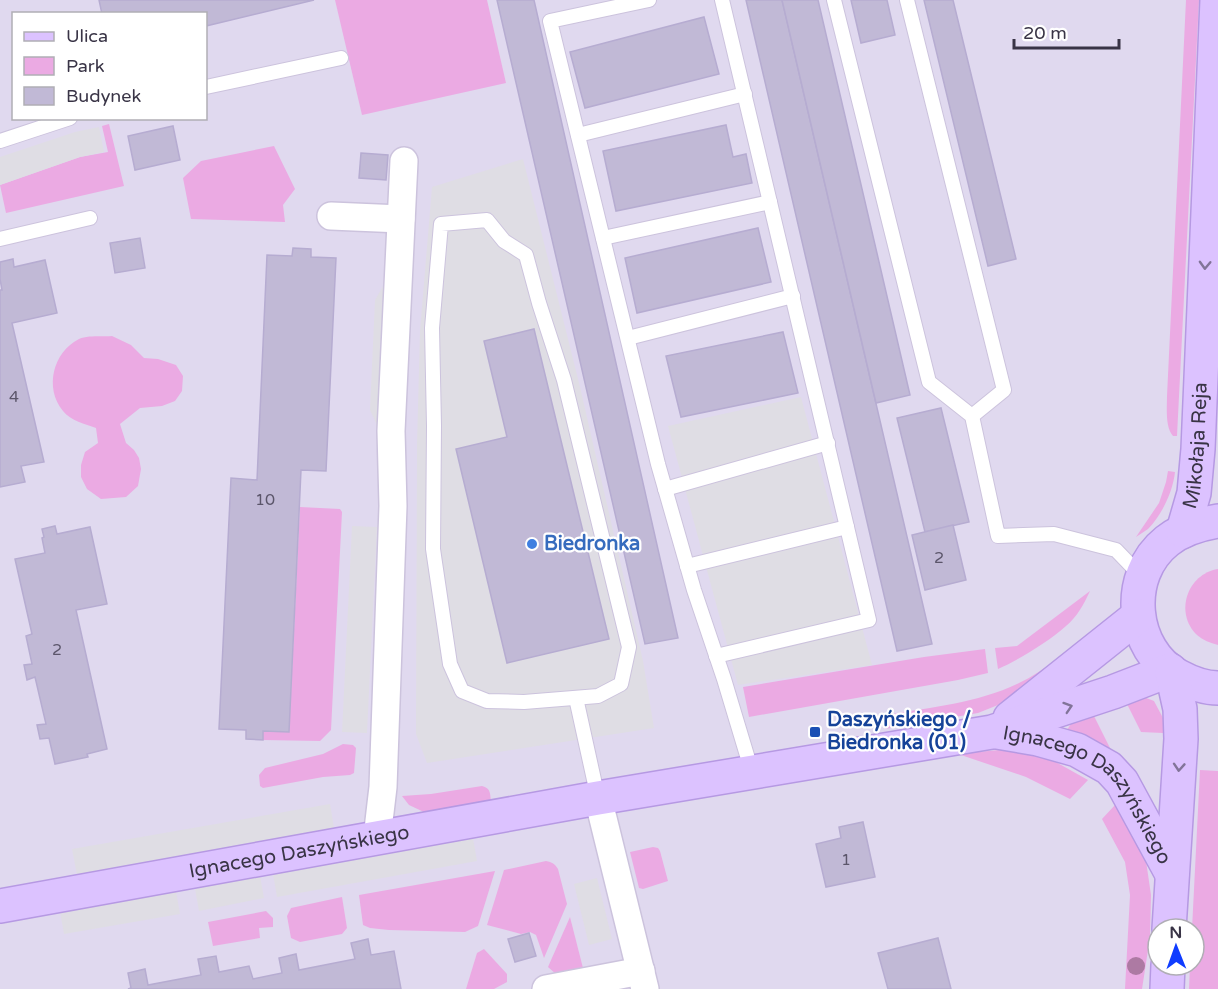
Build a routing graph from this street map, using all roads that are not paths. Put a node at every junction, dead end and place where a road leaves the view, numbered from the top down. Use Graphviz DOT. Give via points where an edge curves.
graph roads {
  1 [pos="649,0"];
  2 [pos="722,0"];
  3 [pos="834,0"];
  4 [pos="907,0"];
  5 [pos="1217,0"];
  6 [pos="341,58"];
  7 [pos="207,87"];
  8 [pos="745,94"];
  9 [pos="64,120"];
  10 [pos="578,135"];
  11 [pos="0,141"];
  12 [pos="404,161"];
  13 [pos="771,202"];
  14 [pos="331,216"];
  15 [pos="90,218"];
  16 [pos="401,219"];
  17 [pos="603,238"];
  18 [pos="0,239"];
  19 [pos="793,297"];
  20 [pos="627,338"];
  21 [pos="972,416"];
  22 [pos="828,443"];
  23 [pos="665,489"];
  24 [pos="1218,521"];
  25 [pos="847,527"];
  26 [pos="1183,531"];
  27 [pos="687,566"];
  28 [pos="1142,577"];
  29 [pos="1138,616"];
  30 [pos="716,656"];
  31 [pos="1171,672"];
  32 [pos="1218,688"];
  33 [pos="576,698"];
  34 [pos="992,732"];
  35 [pos="752,772"];
  36 [pos="598,798"];
  37 [pos="377,838"];
  38 [pos="1172,874"];
  39 [pos="0,906"];
  40 [pos="1170,917"];
  41 [pos="643,980"];
  42 [pos="546,989"];
  1 -- 10 [label="lane" via="550,21"];
  2 -- 8 [label="lane"];
  3 -- 21 [label="lane" via="928,382"];
  4 -- 21 [label="lane" via="1004,390"];
  5 -- 26 [label="street, Mikołaja Reja, one-way" via="1198,449 1194,493"];
  6 -- 7 [label="lane"];
  8 -- 10 [label="lane"];
  8 -- 13 [label="lane"];
  9 -- 11 [label="lane"];
  10 -- 17 [label="lane"];
  12 -- 16 [label="street"];
  13 -- 17 [label="lane"];
  13 -- 19 [label="lane"];
  14 -- 16 [label="street"];
  15 -- 18 [label="lane"];
  16 -- 37 [label="street" via="391,431 393,506 383,787"];
  17 -- 20 [label="lane"];
  19 -- 20 [label="lane"];
  19 -- 22 [label="lane"];
  20 -- 23 [label="lane"];
  21 -- 28 [label="lane" via="998,536 1054,534 1116,550"];
  22 -- 23 [label="lane"];
  22 -- 25 [label="lane"];
  23 -- 27 [label="lane"];
  24 -- 26 [label="street"];
  25 -- 27 [label="lane"];
  25 -- 30 [label="lane" via="869,620"];
  26 -- 28 [label="street" via="1165,542"];
  27 -- 30 [label="lane"];
  28 -- 29 [label="street"];
  29 -- 31 [label="street" via="1144,638"];
  29 -- 34 [label="street, Ignacego Daszyńskiego"];
  30 -- 35 [label="lane"];
  31 -- 32 [label="street" via="1190,683"];
  34 -- 31 [label="street, Ignacego Daszyńskiego, one-way"];
  31 -- 38 [label="street, one-way" via="1180,709 1181,739"];
  33 -- 33 [label="lane" via="598,696 621,684 629,647 564,380 526,255 504,241 487,220 441,224 432,328 433,549 450,664 462,692 487,701"];
  33 -- 36 [label="lane"];
  34 -- 35 [label="street, Ignacego Daszyńskiego"];
  34 -- 38 [label="street, Ignacego Daszyńskiego" via="1077,750 1109,768 1122,782"];
  35 -- 36 [label="street, Ignacego Daszyńskiego"];
  36 -- 37 [label="street, Ignacego Daszyńskiego"];
  36 -- 41 [label="street"];
  37 -- 39 [label="street, Ignacego Daszyńskiego"];
  38 -- 40 [label="street"];
  41 -- 42 [label="street"];
}
